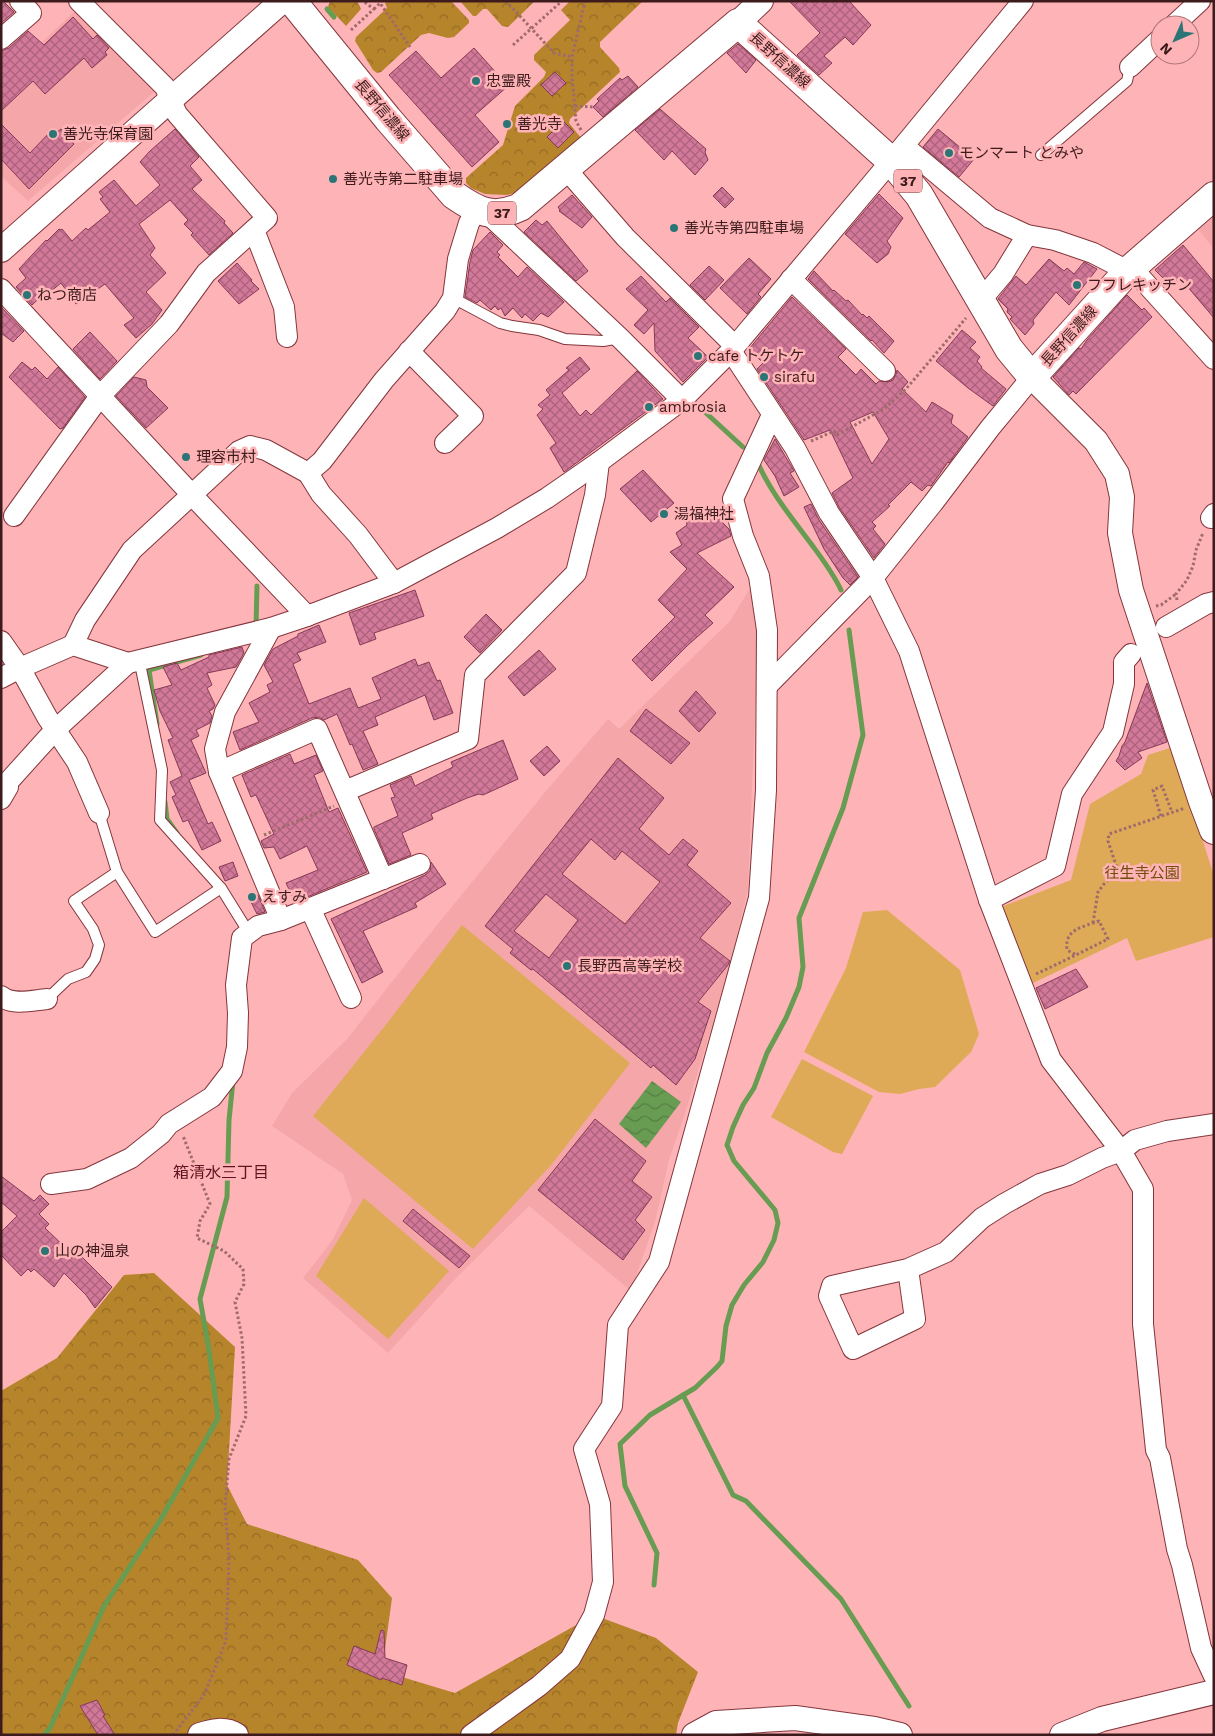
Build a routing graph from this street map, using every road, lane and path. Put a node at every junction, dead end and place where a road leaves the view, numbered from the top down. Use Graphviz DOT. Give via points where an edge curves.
graph roads {
  1 [pos="79,1"];
  2 [pos="282,1"];
  3 [pos="292,1"];
  4 [pos="363,1"];
  5 [pos="506,1"];
  6 [pos="562,1"];
  7 [pos="585,1"];
  8 [pos="761,1"];
  9 [pos="1023,1"];
  10 [pos="1200,1"];
  11 [pos="381,2"];
  12 [pos="32,5"];
  13 [pos="374,9"];
  14 [pos="1185,15"];
  15 [pos="738,22"];
  16 [pos="532,28"];
  17 [pos="351,30"];
  18 [pos="1,39"];
  19 [pos="513,45"];
  20 [pos="410,47"];
  21 [pos="1150,48"];
  22 [pos="572,57"];
  23 [pos="1130,67"];
  24 [pos="171,101"];
  25 [pos="575,106"];
  26 [pos="593,106"];
  27 [pos="582,132"];
  28 [pos="897,153"];
  29 [pos="1040,155"];
  30 [pos="566,169"];
  31 [pos="1214,196"];
  32 [pos="482,211"];
  33 [pos="254,230"];
  34 [pos="1027,235"];
  35 [pos="1,250"];
  36 [pos="1130,270"];
  37 [pos="791,279"];
  38 [pos="1,289"];
  39 [pos="453,298"];
  40 [pos="981,300"];
  41 [pos="287,337"];
  42 [pos="620,338"];
  43 [pos="733,348"];
  44 [pos="410,351"];
  45 [pos="1214,359"];
  46 [pos="885,371"];
  47 [pos="1032,378"];
  48 [pos="100,396"];
  49 [pos="682,400"];
  50 [pos="772,415"];
  51 [pos="446,443"];
  52 [pos="599,462"];
  53 [pos="308,473"];
  54 [pos="192,496"];
  55 [pos="14,516"];
  56 [pos="1212,516"];
  57 [pos="873,578"];
  58 [pos="394,583"];
  59 [pos="1178,600"];
  60 [pos="1214,602"];
  61 [pos="307,616"];
  62 [pos="1166,626"];
  63 [pos="271,628"];
  64 [pos="1,641"];
  65 [pos="73,645"];
  66 [pos="1130,654"];
  67 [pos="134,661"];
  68 [pos="20,668"];
  69 [pos="1,678"];
  70 [pos="767,686"];
  71 [pos="55,730"];
  72 [pos="219,772"];
  73 [pos="4,788"];
  74 [pos="347,796"];
  75 [pos="1201,802"];
  76 [pos="1172,812"];
  77 [pos="99,813"];
  78 [pos="1161,816"];
  79 [pos="1213,834"];
  80 [pos="249,842"];
  81 [pos="420,864"];
  82 [pos="117,872"];
  83 [pos="383,878"];
  84 [pos="220,888"];
  85 [pos="989,900"];
  86 [pos="310,908"];
  87 [pos="281,920"];
  88 [pos="1092,923"];
  89 [pos="249,933"];
  90 [pos="1076,955"];
  91 [pos="1019,982"];
  92 [pos="1,996"];
  93 [pos="351,998"];
  94 [pos="47,999"];
  95 [pos="177,1119"];
  96 [pos="1214,1124"];
  97 [pos="1121,1151"];
  98 [pos="51,1184"];
  99 [pos="908,1269"];
  100 [pos="1214,1676"];
  101 [pos="1214,1692"];
  102 [pos="173,1735"];
  103 [pos="200,1735"];
  104 [pos="236,1735"];
  105 [pos="471,1735"];
  106 [pos="694,1735"];
  107 [pos="900,1735"];
  108 [pos="1062,1735"];
  1 -- 24 [label="street" via="165,87"];
  2 -- 24 [label="street"];
  3 -- 32 [label="main road, 長野信濃線 / 37" via="454,195"];
  4 -- 13 [label="path"];
  5 -- 16 [label="path"];
  6 -- 16 [label="path"];
  7 -- 22 [label="path"];
  8 -- 15 [label="street"];
  9 -- 28 [label="street"];
  10 -- 14 [label="street"];
  11 -- 13 [label="path"];
  11 -- 20 [label="path"];
  12 -- 18 [label="street"];
  13 -- 17 [label="path"];
  15 -- 28 [label="main road, 長野信濃線 / 37"];
  15 -- 30 [label="main road, 長野信濃線 / 37"];
  16 -- 19 [label="path"];
  16 -- 22 [label="path" via="554,53"];
  21 -- 23 [label="street"];
  22 -- 25 [label="path"];
  23 -- 29 [label="lane" via="1127,81"];
  24 -- 33 [label="street" via="177,114 267,218"];
  24 -- 35 [label="street"];
  25 -- 26 [label="path"];
  25 -- 27 [label="path" via="576,121"];
  28 -- 34 [label="street" via="990,218"];
  28 -- 37 [label="street"];
  28 -- 40 [label="main road, 長野信濃線 / 37"];
  30 -- 32 [label="main road, 長野信濃線 / 37" via="520,207 508,213"];
  30 -- 43 [label="street" via="626,237"];
  31 -- 36 [label="main road, 長野信濃線"];
  32 -- 39 [label="street" via="469,223 458,259"];
  32 -- 42 [label="street"];
  33 -- 41 [label="street" via="284,307"];
  33 -- 48 [label="street" via="206,273 169,324"];
  34 -- 36 [label="street" via="1055,240"];
  34 -- 40 [label="street" via="1003,274"];
  36 -- 45 [label="street"];
  36 -- 47 [label="main road, 長野信濃線"];
  37 -- 43 [label="street"];
  37 -- 46 [label="street"];
  38 -- 48 [label="street"];
  39 -- 42 [label="lane" via="500,323 539,330 565,339 602,341"];
  39 -- 44 [label="street"];
  40 -- 47 [label="main road, 長野信濃線 / 37" via="1009,349"];
  42 -- 49 [label="street"];
  43 -- 49 [label="street"];
  43 -- 50 [label="street"];
  44 -- 51 [label="street" via="474,416"];
  44 -- 53 [label="street" via="322,461"];
  47 -- 57 [label="street"];
  47 -- 75 [label="street" via="1096,441 1117,474 1122,497 1120,533 1132,590"];
  48 -- 54 [label="street"];
  48 -- 55 [label="street"];
  49 -- 52 [label="street"];
  50 -- 57 [label="street" via="795,448 829,513"];
  50 -- 70 [label="street" via="733,499 759,576 767,630"];
  52 -- 58 [label="street" via="497,528"];
  52 -- 74 [label="street" via="595,495 576,573 475,675 468,739"];
  53 -- 54 [label="street" via="266,450 250,446 239,451"];
  53 -- 58 [label="street" via="321,494"];
  54 -- 61 [label="street"];
  54 -- 65 [label="street" via="132,550 85,620"];
  56 -- 59 [label="path" via="1196,550 1187,580 1176,594"];
  57 -- 70 [label="street"];
  57 -- 85 [label="street" via="909,651"];
  58 -- 61 [label="street"];
  60 -- 62 [label="street"];
  61 -- 63 [label="street"];
  63 -- 67 [label="street"];
  63 -- 72 [label="street" via="225,712 215,749"];
  64 -- 68 [label="street"];
  65 -- 67 [label="street"];
  65 -- 68 [label="street"];
  66 -- 85 [label="street" via="1124,662 1124,684 1113,732 1072,794 1055,866"];
  67 -- 71 [label="street"];
  67 -- 84 [label="lane" via="162,770 160,820"];
  68 -- 69 [label="street"];
  68 -- 71 [label="street"];
  70 -- 105 [label="street" via="766,790 759,898 659,1262 618,1324 612,1406 584,1449 600,1504 603,1582 594,1615 570,1659 539,1686"];
  71 -- 73 [label="street"];
  71 -- 77 [label="street" via="77,762"];
  72 -- 74 [label="street" via="317,729"];
  72 -- 80 [label="street"];
  74 -- 80 [label="path"];
  74 -- 83 [label="street"];
  75 -- 76 [label="path"];
  75 -- 79 [label="street"];
  76 -- 78 [label="path"];
  76 -- 78 [label="path" via="1162,786 1153,790"];
  77 -- 82 [label="lane"];
  78 -- 88 [label="path" via="1109,834 1118,871 1098,892"];
  80 -- 87 [label="street"];
  81 -- 83 [label="street"];
  82 -- 84 [label="lane" via="155,932"];
  82 -- 94 [label="lane" via="74,901 93,929 99,945 86,972 68,979"];
  83 -- 86 [label="street"];
  84 -- 89 [label="lane"];
  85 -- 91 [label="street"];
  86 -- 87 [label="street"];
  86 -- 93 [label="street"];
  87 -- 89 [label="street" via="258,926"];
  88 -- 90 [label="path" via="1070,934 1066,941 1067,950"];
  88 -- 90 [label="path" via="1099,921 1108,939"];
  89 -- 95 [label="street" via="242,938 236,985 237,1047 232,1071 212,1097"];
  90 -- 91 [label="path"];
  91 -- 97 [label="street" via="1051,1060"];
  92 -- 94 [label="street" via="16,1001"];
  95 -- 98 [label="street" via="131,1158 87,1179"];
  95 -- 102 [label="path" via="210,1204 200,1221 197,1238 224,1250 243,1269 244,1284 235,1302 242,1338 246,1416 229,1459 225,1507 229,1558 226,1642 204,1695"];
  96 -- 97 [label="street" via="1135,1140"];
  97 -- 99 [label="street" via="1017,1196 982,1218 946,1252"];
  97 -- 100 [label="street" via="1143,1189 1143,1324 1156,1450 1201,1648"];
  99 -- 99 [label="street" via="915,1319 853,1349 829,1296 832,1286"];
  101 -- 108 [label="street" via="1102,1719"];
  103 -- 104 [label="street" via="214,1730"];
  106 -- 107 [label="street" via="716,1723 795,1718"];
}
